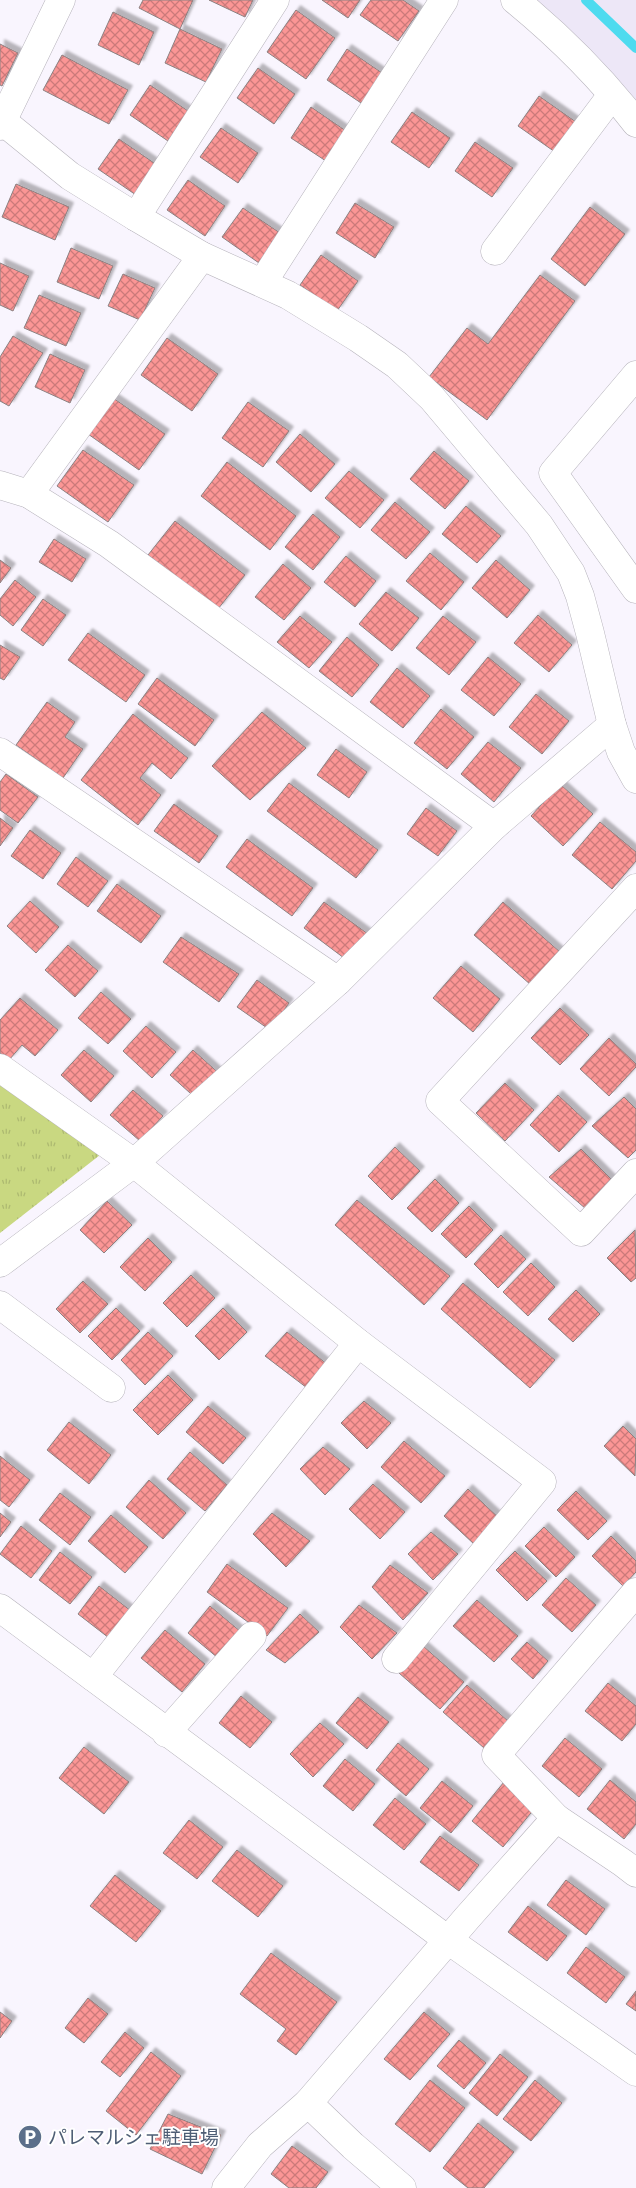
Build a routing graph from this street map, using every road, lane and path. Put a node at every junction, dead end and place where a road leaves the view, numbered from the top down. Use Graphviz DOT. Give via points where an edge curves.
graph roads {
  1 [pos="62,0"];
  2 [pos="275,0"];
  3 [pos="444,0"];
  4 [pos="515,0"];
  5 [pos="612,95"];
  6 [pos="1,122"];
  7 [pos="636,123"];
  8 [pos="136,217"];
  9 [pos="495,252"];
  10 [pos="202,256"];
  11 [pos="263,282"];
  12 [pos="636,375"];
  13 [pos="0,485"];
  14 [pos="29,494"];
  15 [pos="636,589"];
  16 [pos="612,725"];
  17 [pos="0,752"];
  18 [pos="636,778"];
  19 [pos="494,826"];
  20 [pos="636,888"];
  21 [pos="338,981"];
  22 [pos="0,1068"];
  23 [pos="134,1163"];
  24 [pos="636,1173"];
  25 [pos="0,1263"];
  26 [pos="0,1305"];
  27 [pos="358,1343"];
  28 [pos="111,1388"];
  29 [pos="636,1592"];
  30 [pos="0,1608"];
  31 [pos="252,1636"];
  32 [pos="396,1659"];
  33 [pos="93,1677"];
  34 [pos="166,1733"];
  35 [pos="556,1818"];
  36 [pos="632,1861"];
  37 [pos="448,1940"];
  38 [pos="636,2072"];
  39 [pos="308,2103"];
  40 [pos="226,2188"];
  41 [pos="402,2188"];
  1 -- 6 [label="street"];
  2 -- 8 [label="street"];
  3 -- 11 [label="street"];
  4 -- 5 [label="street" via="542,22"];
  5 -- 7 [label="street"];
  5 -- 9 [label="street"];
  6 -- 8 [label="street" via="70,176"];
  8 -- 10 [label="street"];
  10 -- 11 [label="street"];
  10 -- 14 [label="street"];
  11 -- 16 [label="street" via="321,314 397,365 432,398 539,525 570,573 580,596"];
  12 -- 15 [label="street" via="553,473"];
  13 -- 14 [label="street"];
  14 -- 19 [label="street" via="109,544"];
  16 -- 18 [label="street" via="621,752"];
  16 -- 19 [label="street"];
  17 -- 21 [label="street"];
  19 -- 21 [label="street"];
  20 -- 24 [label="street" via="440,1101 582,1232"];
  21 -- 23 [label="street"];
  22 -- 23 [label="street"];
  23 -- 25 [label="street"];
  23 -- 27 [label="street"];
  26 -- 28 [label="street"];
  27 -- 32 [label="street" via="542,1482"];
  27 -- 33 [label="street"];
  29 -- 35 [label="street" via="496,1755"];
  30 -- 33 [label="street"];
  31 -- 34 [label="street"];
  33 -- 34 [label="street"];
  34 -- 37 [label="street"];
  35 -- 36 [label="street"];
  35 -- 37 [label="street"];
  37 -- 38 [label="street"];
  37 -- 39 [label="street"];
  39 -- 40 [label="street" via="260,2145"];
  39 -- 41 [label="street"];
}
